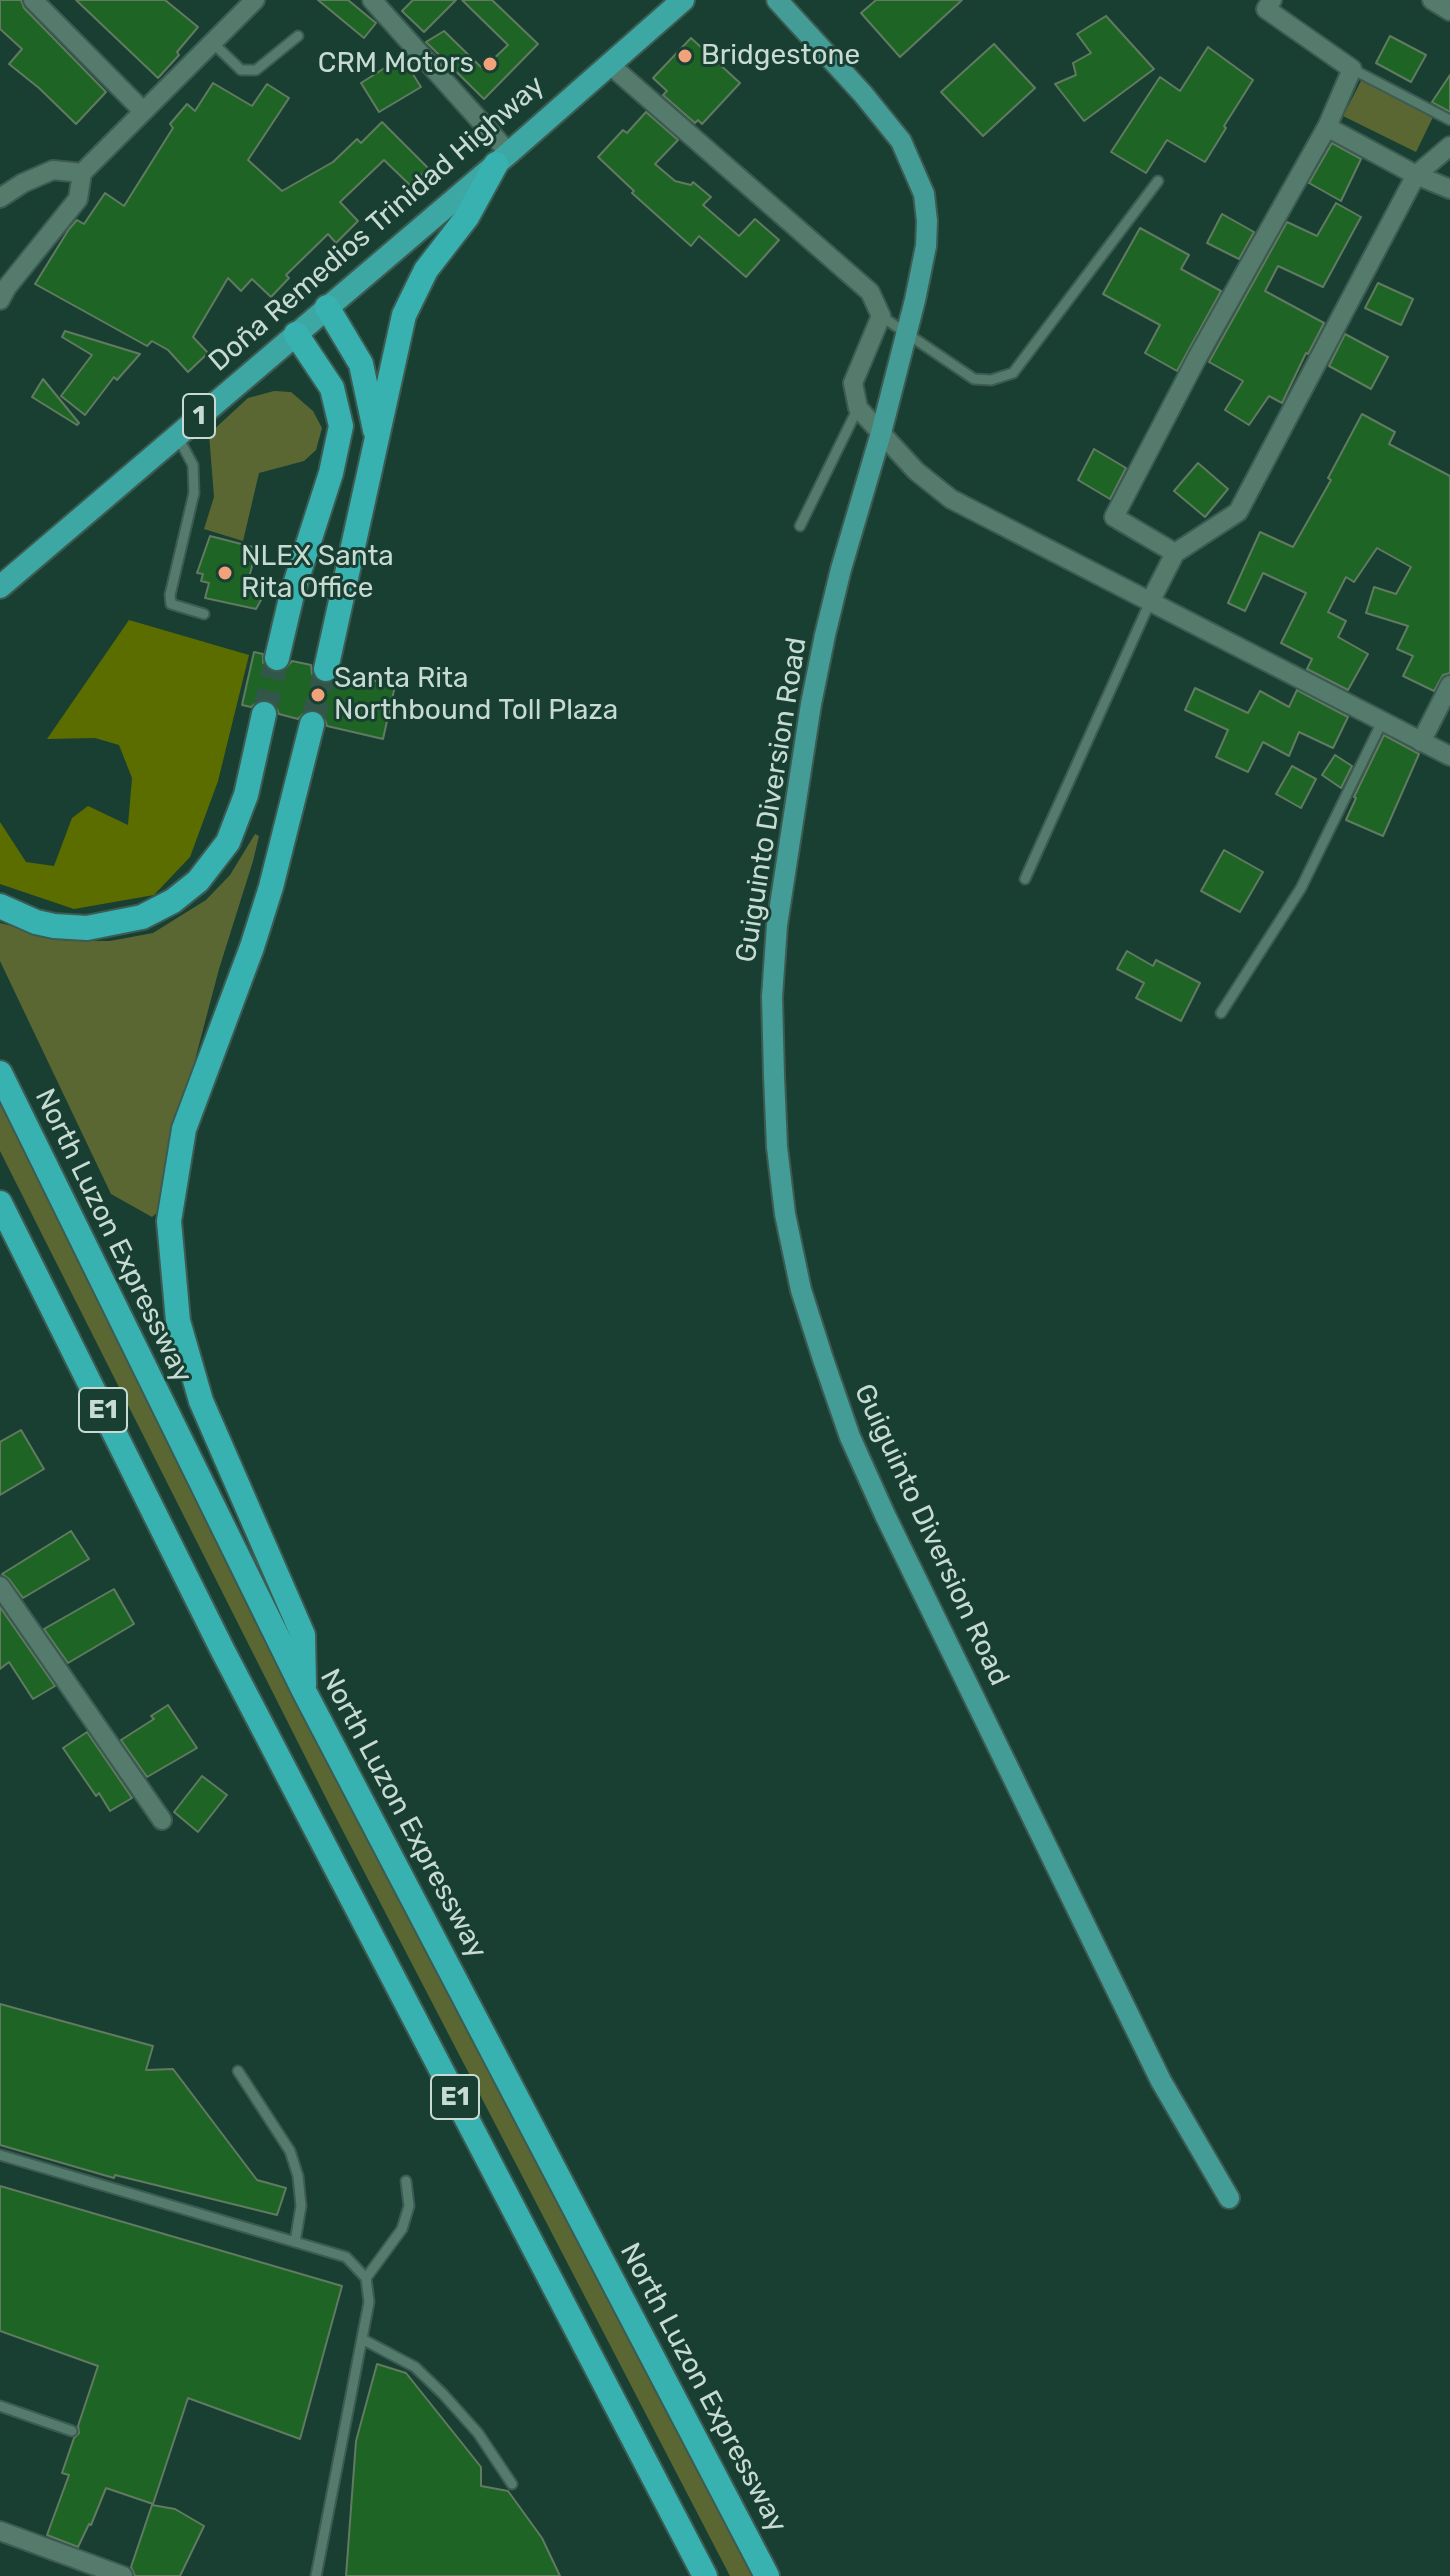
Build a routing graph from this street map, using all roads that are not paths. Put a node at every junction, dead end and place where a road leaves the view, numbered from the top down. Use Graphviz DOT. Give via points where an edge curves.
graph roads {
  1 [pos="33,0"];
  2 [pos="255,0"];
  3 [pos="372,0"];
  4 [pos="683,0"];
  5 [pos="777,0"];
  6 [pos="1272,0"];
  7 [pos="1432,0"];
  8 [pos="392,7"];
  9 [pos="1450,11"];
  10 [pos="298,36"];
  11 [pos="212,42"];
  12 [pos="609,64"];
  13 [pos="1352,69"];
  14 [pos="143,111"];
  15 [pos="1450,120"];
  16 [pos="1327,127"];
  17 [pos="1450,146"];
  18 [pos="502,159"];
  19 [pos="82,173"];
  20 [pos="1416,175"];
  21 [pos="1158,181"];
  22 [pos="1450,189"];
  23 [pos="0,198"];
  24 [pos="2,287"];
  25 [pos="327,307"];
  26 [pos="881,316"];
  27 [pos="296,334"];
  28 [pos="858,408"];
  29 [pos="881,433"];
  30 [pos="177,434"];
  31 [pos="376,436"];
  32 [pos="800,526"];
  33 [pos="1175,553"];
  34 [pos="0,587"];
  35 [pos="1150,602"];
  36 [pos="204,614"];
  37 [pos="277,658"];
  38 [pos="326,669"];
  39 [pos="1450,685"];
  40 [pos="264,714"];
  41 [pos="1382,722"];
  42 [pos="312,724"];
  43 [pos="1421,742"];
  44 [pos="1450,756"];
  45 [pos="1025,879"];
  46 [pos="0,906"];
  47 [pos="1221,1013"];
  48 [pos="0,1073"];
  49 [pos="0,1203"];
  50 [pos="0,1586"];
  51 [pos="304,1691"];
  52 [pos="162,1820"];
  53 [pos="238,2071"];
  54 [pos="0,2155"];
  55 [pos="406,2181"];
  56 [pos="1229,2198"];
  57 [pos="295,2242"];
  58 [pos="366,2278"];
  59 [pos="362,2339"];
  60 [pos="0,2406"];
  61 [pos="72,2431"];
  62 [pos="512,2484"];
  63 [pos="0,2532"];
  64 [pos="123,2576"];
  65 [pos="316,2576"];
  66 [pos="705,2576"];
  67 [pos="767,2576"];
  1 -- 14 [label="street"];
  2 -- 11 [label="street"];
  3 -- 8 [label="street"];
  4 -- 12 [label="highway, Doña Remedios Trinidad Highway / 1"];
  5 -- 29 [label="main road, Guiguinto Diversion Road" via="901,141 924,194 927,221 921,274"];
  6 -- 13 [label="street" via="1266,9"];
  7 -- 9 [label="street"];
  8 -- 18 [label="street"];
  10 -- 11 [label="lane" via="256,70 241,70"];
  11 -- 14 [label="street"];
  12 -- 18 [label="highway, Doña Remedios Trinidad Highway / 1"];
  12 -- 26 [label="street" via="870,292"];
  13 -- 15 [label="lane"];
  13 -- 16 [label="street"];
  14 -- 19 [label="street"];
  16 -- 20 [label="street"];
  16 -- 33 [label="street" via="1114,517"];
  17 -- 20 [label="street"];
  18 -- 25 [label="highway, Doña Remedios Trinidad Highway / 1"];
  18 -- 31 [label="highway" via="411,299"];
  19 -- 23 [label="street" via="53,170"];
  19 -- 24 [label="street" via="78,199"];
  20 -- 22 [label="street"];
  20 -- 33 [label="street" via="1238,512"];
  21 -- 26 [label="lane" via="1013,373 974,379"];
  25 -- 27 [label="highway, Doña Remedios Trinidad Highway / 1"];
  25 -- 31 [label="highway" via="361,364"];
  26 -- 28 [label="street" via="853,383"];
  27 -- 30 [label="highway, Doña Remedios Trinidad Highway / 1"];
  27 -- 37 [label="highway" via="332,388 341,426"];
  28 -- 29 [label="street"];
  28 -- 32 [label="lane"];
  29 -- 35 [label="street" via="951,499"];
  29 -- 56 [label="main road, Guiguinto Diversion Road" via="825,635 777,925 774,1076 785,1214 823,1359 885,1515 1161,2081"];
  30 -- 34 [label="highway, Doña Remedios Trinidad Highway / 1"];
  30 -- 36 [label="lane" via="193,465 194,493 171,604"];
  31 -- 38 [label="highway"];
  33 -- 35 [label="street"];
  35 -- 41 [label="street"];
  35 -- 45 [label="lane"];
  39 -- 43 [label="street"];
  40 -- 46 [label="highway" via="246,795 228,842 198,881 173,901 125,923 87,928 36,922"];
  41 -- 43 [label="street"];
  41 -- 47 [label="lane" via="1301,888"];
  42 -- 51 [label="highway" via="271,887 184,1129 169,1221 178,1321 201,1401 303,1635"];
  43 -- 44 [label="street"];
  48 -- 51 [label="highway, North Luzon Expressway / E1"];
  49 -- 66 [label="highway, E1" via="223,1651"];
  50 -- 52 [label="street"];
  51 -- 67 [label="highway, North Luzon Expressway / E1"];
  53 -- 57 [label="lane" via="290,2151 301,2206"];
  54 -- 57 [label="lane"];
  55 -- 58 [label="lane" via="409,2206 402,2229"];
  57 -- 58 [label="lane" via="346,2257"];
  58 -- 59 [label="lane" via="369,2302"];
  59 -- 62 [label="lane" via="415,2367 443,2394 478,2433"];
  59 -- 65 [label="lane"];
  60 -- 61 [label="lane"];
  63 -- 64 [label="street"];
}
